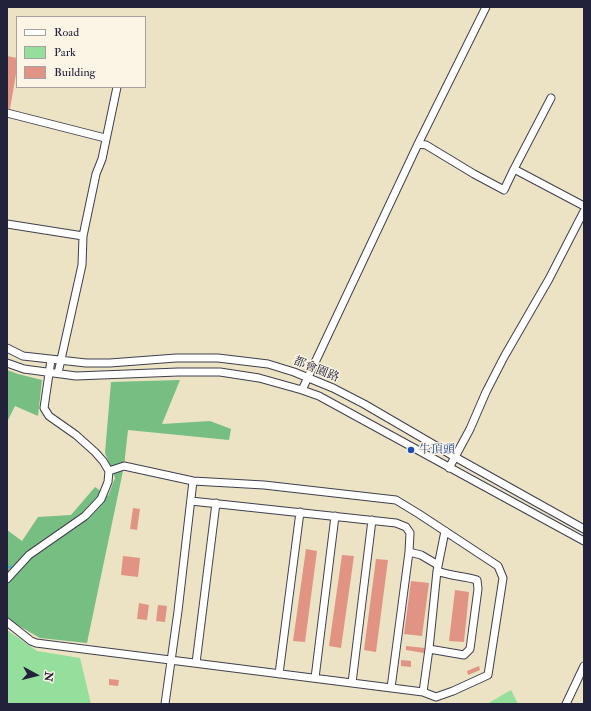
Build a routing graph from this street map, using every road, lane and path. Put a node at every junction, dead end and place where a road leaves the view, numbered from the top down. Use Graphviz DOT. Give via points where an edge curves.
graph roads {
  1 [pos="486,7"];
  2 [pos="117,88"];
  3 [pos="551,98"];
  4 [pos="7,113"];
  5 [pos="105,138"];
  6 [pos="418,144"];
  7 [pos="514,169"];
  8 [pos="584,206"];
  9 [pos="584,211"];
  10 [pos="7,224"];
  11 [pos="83,236"];
  12 [pos="7,348"];
  13 [pos="51,360"];
  14 [pos="60,361"];
  15 [pos="7,363"];
  16 [pos="49,372"];
  17 [pos="58,373"];
  18 [pos="307,377"];
  19 [pos="302,390"];
  20 [pos="455,457"];
  21 [pos="449,468"];
  22 [pos="109,471"];
  23 [pos="193,481"];
  24 [pos="191,501"];
  25 [pos="216,503"];
  26 [pos="300,512"];
  27 [pos="336,516"];
  28 [pos="372,520"];
  29 [pos="584,529"];
  30 [pos="445,531"];
  31 [pos="584,541"];
  32 [pos="409,552"];
  33 [pos="437,568"];
  34 [pos="7,579"];
  35 [pos="7,622"];
  36 [pos="429,649"];
  37 [pos="171,660"];
  38 [pos="196,663"];
  39 [pos="584,666"];
  40 [pos="279,674"];
  41 [pos="315,678"];
  42 [pos="352,683"];
  43 [pos="391,688"];
  44 [pos="423,692"];
  45 [pos="165,704"];
  46 [pos="566,704"];
  1 -- 6 [label="street"];
  2 -- 5 [label="street"];
  3 -- 7 [label="street"];
  4 -- 5 [label="street"];
  5 -- 11 [label="street"];
  6 -- 7 [label="street" via="426,145 504,190"];
  6 -- 18 [label="street"];
  7 -- 8 [label="street"];
  9 -- 20 [label="street" via="504,357"];
  10 -- 11 [label="street"];
  11 -- 14 [label="street" via="82,265"];
  12 -- 13 [label="street, 都會園路" via="23,356"];
  13 -- 14 [label="street, 都會園路"];
  13 -- 16 [label="street"];
  14 -- 17 [label="street"];
  14 -- 18 [label="street, 都會園路" via="110,363 218,358 268,364"];
  15 -- 16 [label="street, 都會園路" via="24,369"];
  16 -- 17 [label="street, 都會園路"];
  16 -- 22 [label="street" via="44,408 49,416 95,452"];
  17 -- 19 [label="street, 都會園路" via="76,376 220,372 260,378"];
  18 -- 19 [label="street"];
  18 -- 20 [label="street, 都會園路" via="364,404"];
  19 -- 21 [label="street, 都會園路" via="319,396"];
  20 -- 21 [label="street"];
  20 -- 29 [label="street, 都會園路"];
  21 -- 31 [label="street, 都會園路"];
  22 -- 23 [label="street" via="124,466"];
  22 -- 34 [label="street" via="105,491 97,503 84,516 29,555"];
  23 -- 24 [label="street"];
  23 -- 30 [label="street" via="264,485 396,500"];
  24 -- 25 [label="street"];
  24 -- 37 [label="street"];
  25 -- 26 [label="street"];
  25 -- 38 [label="street"];
  26 -- 27 [label="street"];
  26 -- 40 [label="street"];
  27 -- 28 [label="street"];
  27 -- 41 [label="street"];
  28 -- 32 [label="street" via="406,527 410,533"];
  28 -- 42 [label="street"];
  30 -- 33 [label="street"];
  30 -- 44 [label="street" via="498,566 503,578 488,675 436,697"];
  32 -- 33 [label="street" via="421,555"];
  32 -- 43 [label="street"];
  33 -- 36 [label="street"];
  33 -- 36 [label="street" via="444,573 477,580 478,589 470,649 464,655"];
  35 -- 37 [label="street" via="36,643"];
  36 -- 44 [label="street"];
  37 -- 38 [label="street"];
  37 -- 45 [label="street"];
  38 -- 40 [label="street"];
  39 -- 46 [label="street"];
  40 -- 41 [label="street"];
  41 -- 42 [label="street"];
  42 -- 43 [label="street"];
  43 -- 44 [label="street"];
}
